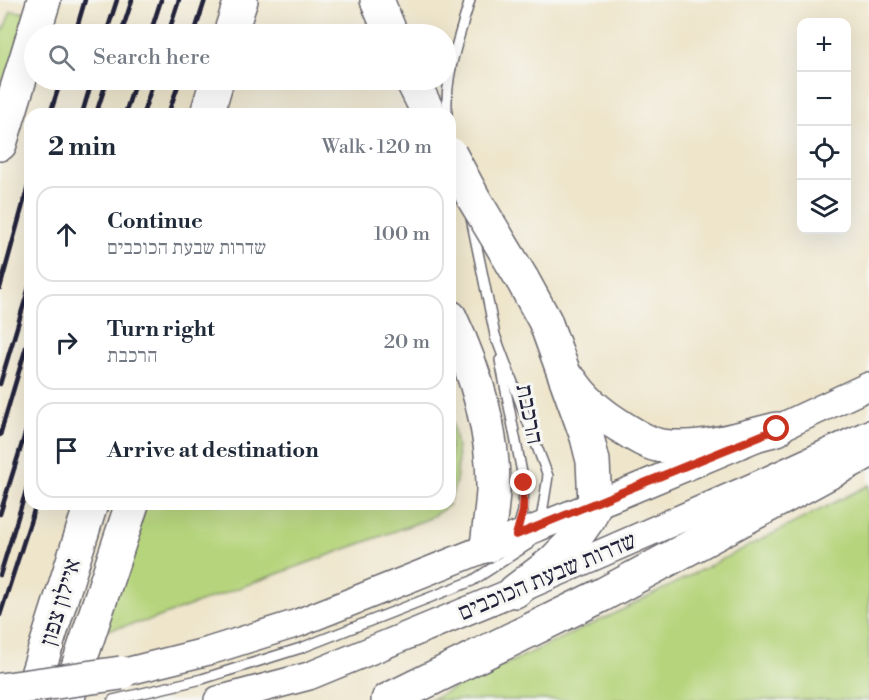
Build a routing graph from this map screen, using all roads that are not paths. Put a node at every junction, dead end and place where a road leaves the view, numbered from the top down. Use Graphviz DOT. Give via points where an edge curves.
graph roads {
  1 [pos="44,0"];
  2 [pos="241,0"];
  3 [pos="377,0"];
  4 [pos="470,0"];
  5 [pos="37,24"];
  6 [pos="233,24"];
  7 [pos="387,24"];
  8 [pos="456,48"];
  9 [pos="24,65"];
  10 [pos="214,90"];
  11 [pos="417,90"];
  12 [pos="447,90"];
  13 [pos="209,108"];
  14 [pos="426,108"];
  15 [pos="447,108"];
  16 [pos="0,144"];
  17 [pos="456,161"];
  18 [pos="456,168"];
  19 [pos="456,330"];
  20 [pos="495,335"];
  21 [pos="561,363"];
  22 [pos="869,386"];
  23 [pos="777,429"];
  24 [pos="869,434"];
  25 [pos="869,451"];
  26 [pos="595,504"];
  27 [pos="89,510"];
  28 [pos="130,510"];
  29 [pos="514,536"];
  30 [pos="472,581"];
  31 [pos="515,591"];
  32 [pos="117,686"];
  33 [pos="0,690"];
  34 [pos="29,700"];
  35 [pos="67,700"];
  36 [pos="218,700"];
  37 [pos="388,700"];
  1 -- 5 [label="highway"];
  2 -- 6 [label="highway"];
  3 -- 7 [label="highway"];
  4 -- 8 [label="lane"];
  9 -- 16 [label="highway"];
  10 -- 13 [label="highway"];
  11 -- 14 [label="highway"];
  12 -- 15 [label="lane"];
  17 -- 21 [label="highway, bridge" via="545,321"];
  18 -- 20 [label="lane, הרכבת" via="471,219"];
  19 -- 29 [label="highway" via="478,393 492,461 493,492"];
  20 -- 29 [label="lane, הרכבת" via="524,483 523,511"];
  20 -- 29 [label="lane, הרכבת" via="548,476"];
  21 -- 23 [label="highway" via="594,406 627,430 660,446 717,444"];
  21 -- 26 [label="highway" via="587,437"];
  22 -- 23 [label="main road, שדרות שבעת הכוכבים"];
  23 -- 26 [label="main road, שדרות שבעת הכוכבים"];
  24 -- 31 [label="main road, שדרות שבעת הכוכבים"];
  25 -- 37 [label="highway" via="602,595"];
  26 -- 29 [label="main road, שדרות שבעת הכוכבים"];
  26 -- 31 [label="highway" via="570,546"];
  27 -- 34 [label="highway, איילון צפון"];
  28 -- 35 [label="highway"];
  29 -- 30 [label="lane, שדרות שבעת הכוכבים" via="500,560"];
  29 -- 30 [label="lane, שדרות שבעת הכוכבים" via="529,544"];
  29 -- 32 [label="main road, שדרות שבעת הכוכבים" via="298,623"];
  30 -- 32 [label="lane, שדרות שבעת הכוכבים" via="301,648 202,679"];
  31 -- 36 [label="main road, שדרות שבעת הכוכבים" via="309,676"];
  32 -- 33 [label="highway, bridge"];
}
